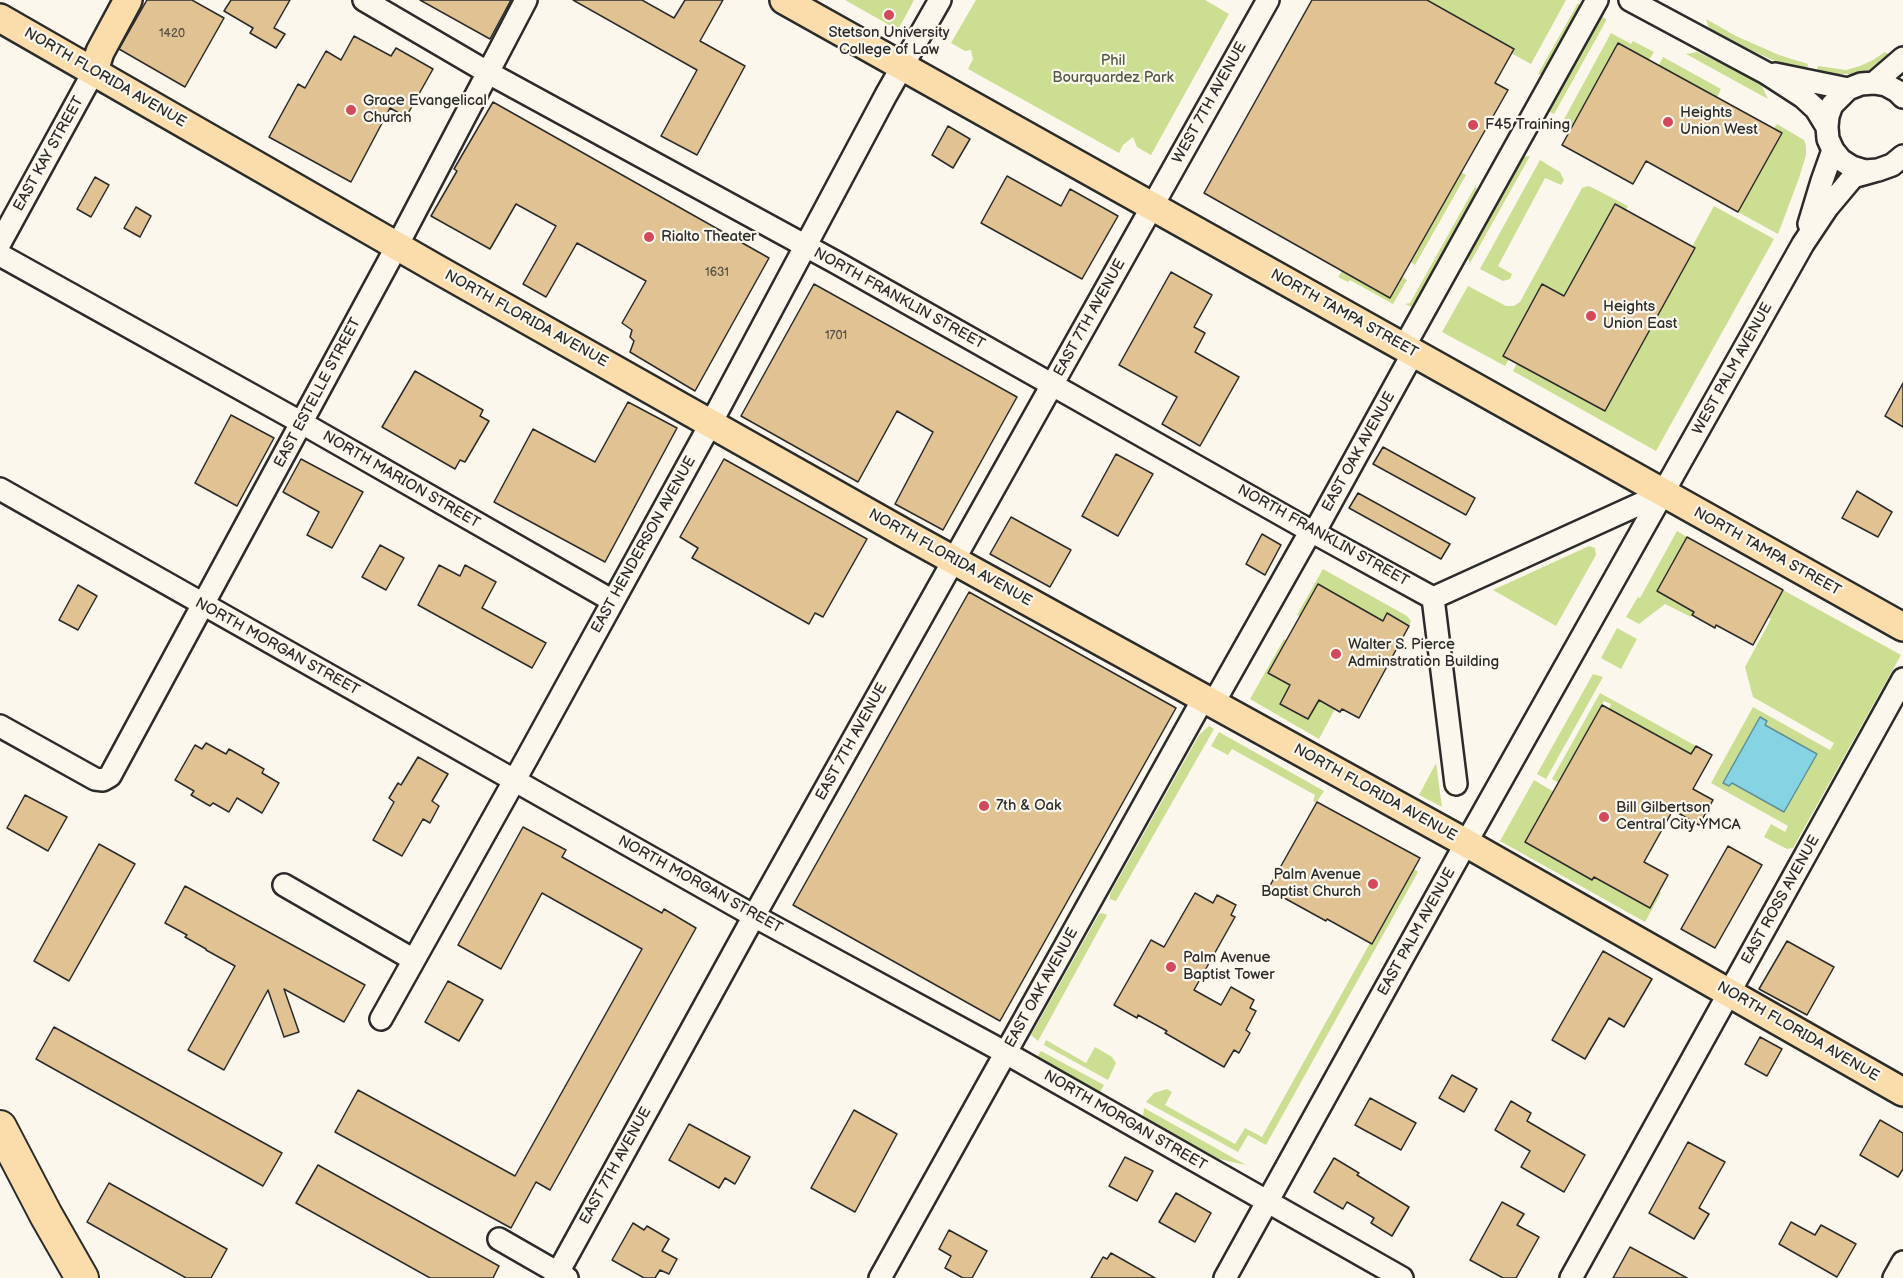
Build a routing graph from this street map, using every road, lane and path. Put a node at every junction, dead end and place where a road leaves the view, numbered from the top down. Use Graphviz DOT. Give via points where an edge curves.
graph roads {
  1 [pos="364,0"];
  2 [pos="526,0"];
  3 [pos="784,0"];
  4 [pos="940,0"];
  5 [pos="1268,0"];
  6 [pos="1597,0"];
  7 [pos="1630,0"];
  8 [pos="128,1"];
  9 [pos="0,18"];
  10 [pos="1903,58"];
  11 [pos="902,67"];
  12 [pos="94,71"];
  13 [pos="487,72"];
  14 [pos="1766,73"];
  15 [pos="1874,83"];
  16 [pos="1848,89"];
  17 [pos="1903,97"];
  18 [pos="1827,127"];
  19 [pos="1833,150"];
  20 [pos="1894,165"];
  21 [pos="1152,207"];
  22 [pos="0,243"];
  23 [pos="1803,244"];
  24 [pos="397,246"];
  25 [pos="804,246"];
  26 [pos="0,255"];
  27 [pos="1409,350"];
  28 [pos="1053,385"];
  29 [pos="302,423"];
  30 [pos="711,423"];
  31 [pos="0,489"];
  32 [pos="1664,493"];
  33 [pos="1314,533"];
  34 [pos="954,561"];
  35 [pos="1433,598"];
  36 [pos="613,601"];
  37 [pos="203,605"];
  38 [pos="1903,627"];
  39 [pos="1903,679"];
  40 [pos="1208,701"];
  41 [pos="0,726"];
  42 [pos="515,780"];
  43 [pos="1456,784"];
  44 [pos="1466,843"];
  45 [pos="284,885"];
  46 [pos="754,916"];
  47 [pos="414,960"];
  48 [pos="1729,993"];
  49 [pos="381,1019"];
  50 [pos="1005,1053"];
  51 [pos="1903,1092"];
  52 [pos="2,1129"];
  53 [pos="1267,1203"];
  54 [pos="499,1239"];
  55 [pos="1903,1262"];
  56 [pos="560,1276"];
  57 [pos="82,1278"];
  58 [pos="880,1278"];
  59 [pos="1225,1278"];
  60 [pos="1401,1278"];
  61 [pos="1570,1278"];
  62 [pos="1893,1278"];
  1 -- 13 [label="street, NORTH FRANKLIN STREET"];
  2 -- 13 [label="street, EAST ESTELLE STREET"];
  3 -- 11 [label="main road, NORTH TAMPA STREET"];
  4 -- 11 [label="street, EAST HENDERSON AVENUE"];
  5 -- 21 [label="street, WEST 7TH AVENUE"];
  6 -- 27 [label="street, EAST OAK AVENUE"];
  7 -- 14 [label="street"];
  8 -- 12 [label="main road, EAST KAY STREET"];
  9 -- 12 [label="main road, NORTH FLORIDA AVENUE"];
  10 -- 15 [label="street"];
  11 -- 21 [label="main road, NORTH TAMPA STREET"];
  11 -- 25 [label="street, EAST HENDERSON AVENUE"];
  12 -- 22 [label="street, EAST KAY STREET"];
  12 -- 24 [label="main road, NORTH FLORIDA AVENUE"];
  13 -- 24 [label="street, EAST ESTELLE STREET"];
  13 -- 25 [label="street, NORTH FRANKLIN STREET"];
  14 -- 16 [label="street"];
  14 -- 18 [label="street" via="1803,97"];
  15 -- 16 [label="street"];
  15 -- 17 [label="street" via="1886,85"];
  16 -- 18 [label="street" via="1832,105"];
  18 -- 19 [label="street"];
  19 -- 20 [label="street, WEST PALM AVENUE" via="1841,160 1865,171"];
  19 -- 23 [label="street, WEST PALM AVENUE"];
  20 -- 23 [label="street, WEST PALM AVENUE" via="1853,177"];
  21 -- 27 [label="main road, NORTH TAMPA STREET"];
  21 -- 28 [label="street, EAST 7TH AVENUE"];
  23 -- 32 [label="street, WEST PALM AVENUE"];
  24 -- 29 [label="street, EAST ESTELLE STREET"];
  24 -- 30 [label="main road, NORTH FLORIDA AVENUE"];
  25 -- 28 [label="street, NORTH FRANKLIN STREET"];
  25 -- 30 [label="street, EAST HENDERSON AVENUE"];
  26 -- 29 [label="street, NORTH MARION STREET"];
  27 -- 32 [label="main road, NORTH TAMPA STREET"];
  27 -- 33 [label="street, EAST OAK AVENUE"];
  28 -- 33 [label="street, NORTH FRANKLIN STREET"];
  28 -- 34 [label="street, EAST 7TH AVENUE"];
  29 -- 36 [label="street, NORTH MARION STREET"];
  29 -- 37 [label="street, EAST ESTELLE STREET"];
  30 -- 34 [label="main road, NORTH FLORIDA AVENUE"];
  30 -- 36 [label="street, EAST HENDERSON AVENUE"];
  31 -- 37 [label="street, NORTH MORGAN STREET"];
  32 -- 35 [label="street"];
  32 -- 38 [label="main road, NORTH TAMPA STREET"];
  32 -- 44 [label="street, EAST PALM AVENUE"];
  33 -- 35 [label="street, NORTH FRANKLIN STREET"];
  33 -- 40 [label="street, EAST OAK AVENUE" via="1309,534"];
  34 -- 40 [label="main road, NORTH FLORIDA AVENUE"];
  34 -- 46 [label="street, EAST 7TH AVENUE"];
  35 -- 43 [label="street"];
  36 -- 42 [label="street, EAST HENDERSON AVENUE"];
  37 -- 41 [label="street, EAST ESTELLE STREET" via="112,773 103,780 94,779"];
  37 -- 42 [label="street, NORTH MORGAN STREET"];
  39 -- 48 [label="street, EAST ROSS AVENUE"];
  40 -- 44 [label="main road, NORTH FLORIDA AVENUE"];
  40 -- 50 [label="street, EAST OAK AVENUE"];
  42 -- 46 [label="street, NORTH MORGAN STREET"];
  42 -- 47 [label="street, EAST HENDERSON AVENUE"];
  44 -- 48 [label="main road, NORTH FLORIDA AVENUE"];
  44 -- 53 [label="street, EAST PALM AVENUE"];
  45 -- 47 [label="street"];
  46 -- 50 [label="street, NORTH MORGAN STREET"];
  46 -- 56 [label="street, EAST 7TH AVENUE"];
  47 -- 49 [label="street, EAST HENDERSON AVENUE"];
  48 -- 51 [label="main road, NORTH FLORIDA AVENUE"];
  48 -- 61 [label="street, EAST ROSS AVENUE"];
  50 -- 53 [label="street, NORTH MORGAN STREET"];
  50 -- 58 [label="street, EAST OAK AVENUE"];
  52 -- 57 [label="highway"];
  53 -- 59 [label="street, EAST PALM AVENUE"];
  53 -- 60 [label="street, NORTH MORGAN STREET"];
  54 -- 56 [label="street"];
  55 -- 62 [label="street"];
}
